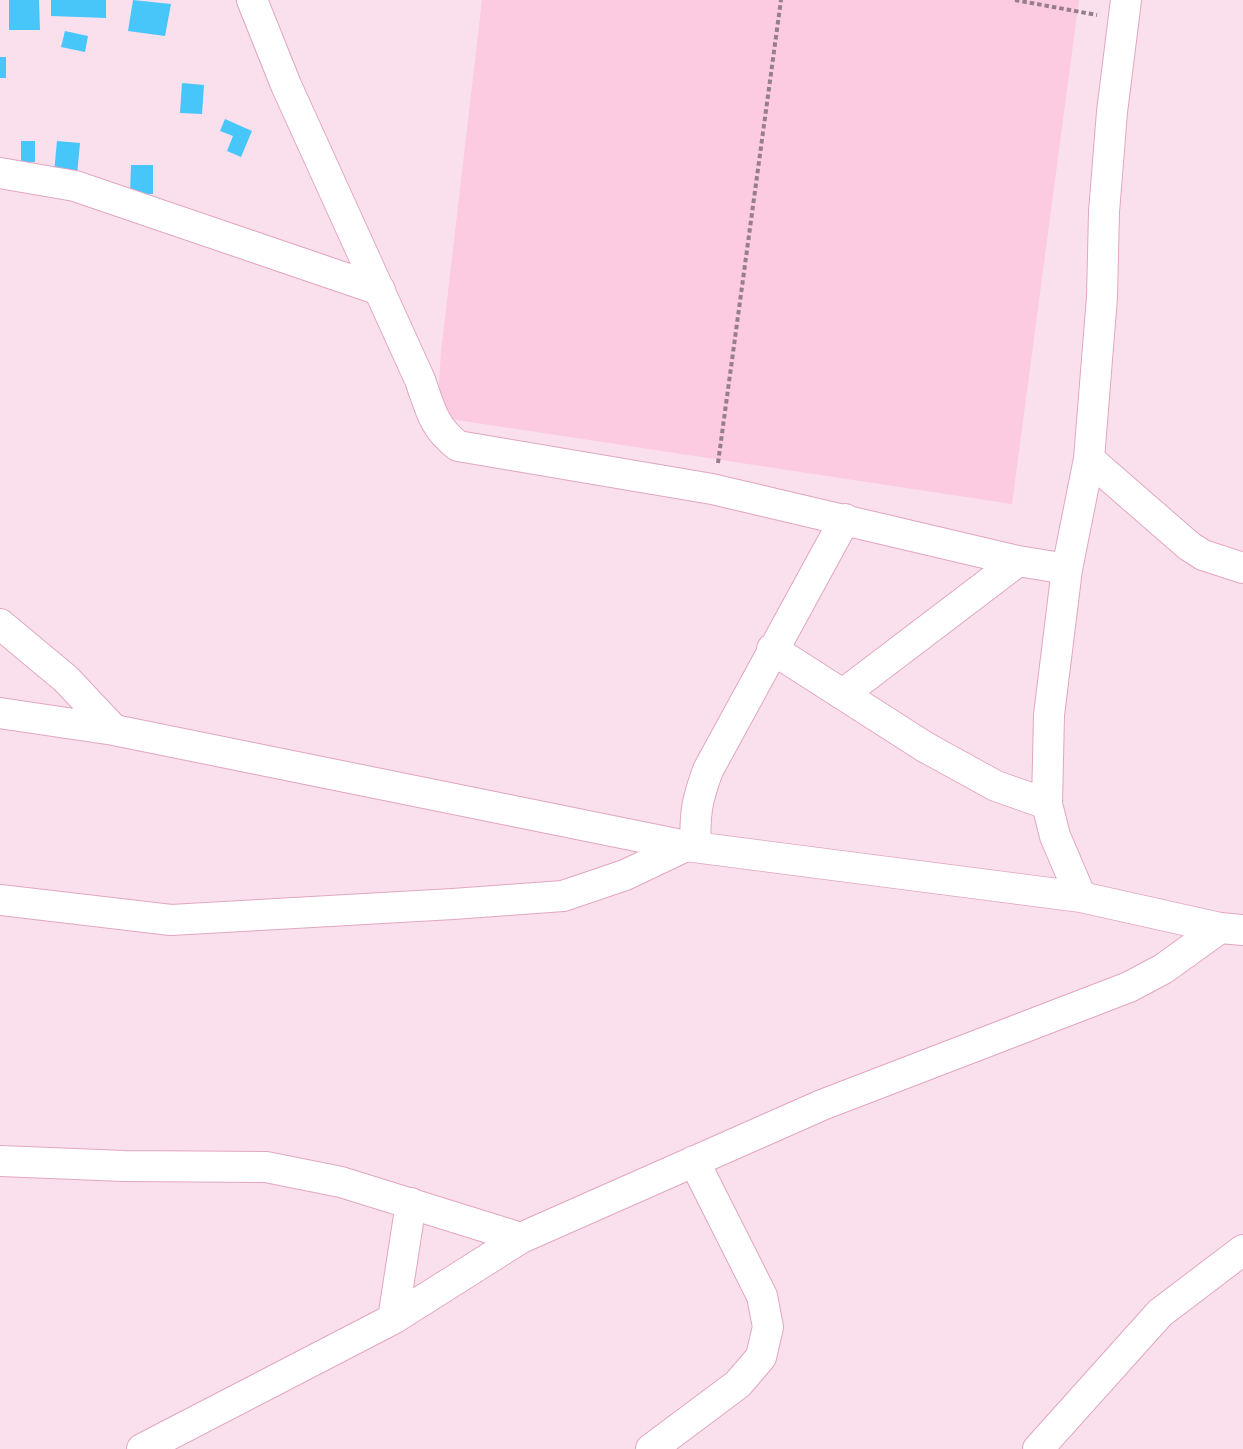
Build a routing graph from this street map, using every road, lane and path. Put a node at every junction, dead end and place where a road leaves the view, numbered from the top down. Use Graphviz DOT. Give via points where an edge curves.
graph roads {
  1 [pos="252,0"];
  2 [pos="781,0"];
  3 [pos="1015,0"];
  4 [pos="1125,10"];
  5 [pos="0,173"];
  6 [pos="380,290"];
  7 [pos="1089,459"];
  8 [pos="711,489"];
  9 [pos="845,519"];
  10 [pos="1018,561"];
  11 [pos="1243,568"];
  12 [pos="1066,569"];
  13 [pos="0,624"];
  14 [pos="772,649"];
  15 [pos="843,694"];
  16 [pos="0,713"];
  17 [pos="114,730"];
  18 [pos="1047,804"];
  19 [pos="691,847"];
  20 [pos="1082,897"];
  21 [pos="0,900"];
  22 [pos="1232,929"];
  23 [pos="0,1161"];
  24 [pos="694,1161"];
  25 [pos="411,1203"];
  26 [pos="521,1238"];
  27 [pos="1243,1250"];
  28 [pos="393,1319"];
  29 [pos="142,1449"];
  30 [pos="651,1449"];
  31 [pos="1038,1449"];
  1 -- 6 [label="street" via="286,85"];
  2 -- 8 [label="path" via="719,460"];
  3 -- 4 [label="path"];
  4 -- 7 [label="street" via="1112,112"];
  5 -- 6 [label="street" via="75,186"];
  6 -- 8 [label="street" via="436,424 458,446"];
  7 -- 11 [label="street" via="1189,546 1203,555"];
  7 -- 12 [label="street"];
  8 -- 9 [label="street"];
  9 -- 10 [label="street"];
  9 -- 14 [label="street"];
  10 -- 12 [label="street"];
  10 -- 15 [label="street"];
  12 -- 18 [label="street" via="1049,715"];
  13 -- 17 [label="street" via="66,679"];
  14 -- 15 [label="street"];
  14 -- 19 [label="street" via="708,770 697,800"];
  15 -- 18 [label="street" via="925,747 996,786"];
  16 -- 17 [label="street"];
  17 -- 19 [label="street"];
  18 -- 20 [label="street" via="1055,836"];
  19 -- 20 [label="street"];
  19 -- 21 [label="street" via="563,896 171,920"];
  20 -- 22 [label="street"];
  22 -- 24 [label="street" via="1129,987 822,1105"];
  23 -- 25 [label="street" via="266,1167 341,1182"];
  24 -- 26 [label="street"];
  24 -- 30 [label="street" via="762,1296 768,1328 761,1357 738,1384"];
  25 -- 26 [label="street"];
  25 -- 28 [label="street"];
  26 -- 28 [label="street"];
  27 -- 31 [label="street" via="1160,1313"];
  28 -- 29 [label="street"];
}
